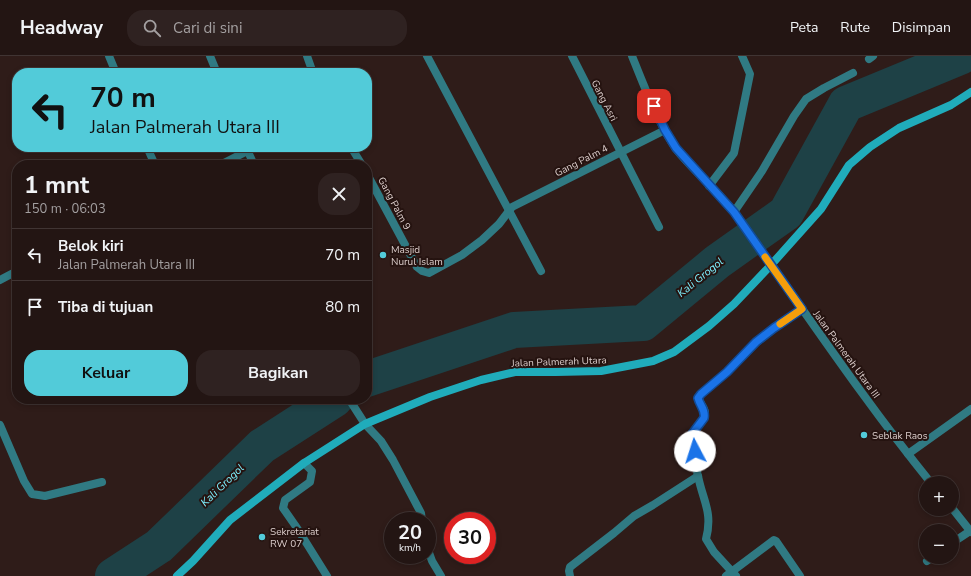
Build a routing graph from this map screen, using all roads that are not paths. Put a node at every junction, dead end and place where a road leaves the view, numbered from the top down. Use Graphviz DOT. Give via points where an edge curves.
graph roads {
  1 [pos="109,56"];
  2 [pos="210,56"];
  3 [pos="306,56"];
  4 [pos="427,56"];
  5 [pos="572,56"];
  6 [pos="632,56"];
  7 [pos="742,56"];
  8 [pos="114,68"];
  9 [pos="215,68"];
  10 [pos="311,68"];
  11 [pos="853,73"];
  12 [pos="971,92"];
  13 [pos="665,130"];
  14 [pos="242,152"];
  15 [pos="620,152"];
  16 [pos="228,160"];
  17 [pos="372,183"];
  18 [pos="709,186"];
  19 [pos="508,210"];
  20 [pos="734,212"];
  21 [pos="659,227"];
  22 [pos="771,265"];
  23 [pos="541,271"];
  24 [pos="12,274"];
  25 [pos="0,280"];
  26 [pos="802,309"];
  27 [pos="352,404"];
  28 [pos="971,409"];
  29 [pos="365,424"];
  30 [pos="0,425"];
  31 [pos="908,454"];
  32 [pos="304,463"];
  33 [pos="698,476"];
  34 [pos="925,476"];
  35 [pos="102,482"];
  36 [pos="420,512"];
  37 [pos="959,516"];
  38 [pos="971,531"];
  39 [pos="959,539"];
  40 [pos="434,564"];
  41 [pos="731,574"];
  42 [pos="177,576"];
  43 [pos="327,576"];
  44 [pos="441,576"];
  45 [pos="570,576"];
  46 [pos="800,576"];
  1 -- 8 [label="street"];
  2 -- 9 [label="street"];
  3 -- 10 [label="street"];
  4 -- 19 [label="street"];
  5 -- 15 [label="street, Gang Asri"];
  6 -- 13 [label="street, Jalan Palmerah Utara III"];
  7 -- 18 [label="street" via="750,74 734,153"];
  11 -- 20 [label="street" via="806,100"];
  12 -- 22 [label="street, Jalan Palmerah Utara" via="950,105 899,128 849,165 821,209"];
  13 -- 15 [label="street, Gang Palm 4"];
  13 -- 18 [label="street, Jalan Palmerah Utara III" via="683,157"];
  14 -- 16 [label="street"];
  15 -- 19 [label="street, Gang Palm 4"];
  15 -- 21 [label="street, Gang Asri"];
  17 -- 19 [label="street, Gang Palm 9" via="417,267 426,273 462,255 482,240 499,224"];
  18 -- 20 [label="street, Jalan Palmerah Utara III"];
  19 -- 23 [label="street"];
  20 -- 22 [label="street, Jalan Palmerah Utara III"];
  22 -- 26 [label="street, Jalan Palmerah Utara III"];
  22 -- 29 [label="street, Jalan Palmerah Utara" via="709,326 674,352 653,361 601,371 515,372 430,397"];
  24 -- 25 [label="street"];
  26 -- 31 [label="street, Jalan Palmerah Utara III"];
  26 -- 33 [label="street" via="756,342 699,396 705,415 692,438 698,460"];
  27 -- 29 [label="street"];
  28 -- 31 [label="street"];
  29 -- 32 [label="street, Jalan Palmerah Utara"];
  29 -- 36 [label="street" via="381,441 393,460"];
  30 -- 35 [label="street" via="24,482 32,494 45,496"];
  31 -- 34 [label="street, Jalan Palmerah Utara III"];
  32 -- 42 [label="street, Jalan Palmerah Utara" via="230,520"];
  32 -- 43 [label="street" via="312,471 310,482 285,500 283,508"];
  33 -- 41 [label="street" via="709,516 706,540"];
  33 -- 45 [label="street" via="634,516 570,568"];
  37 -- 38 [label="street"];
  38 -- 39 [label="street"];
  40 -- 44 [label="street"];
  41 -- 46 [label="street" via="774,540"];
}
